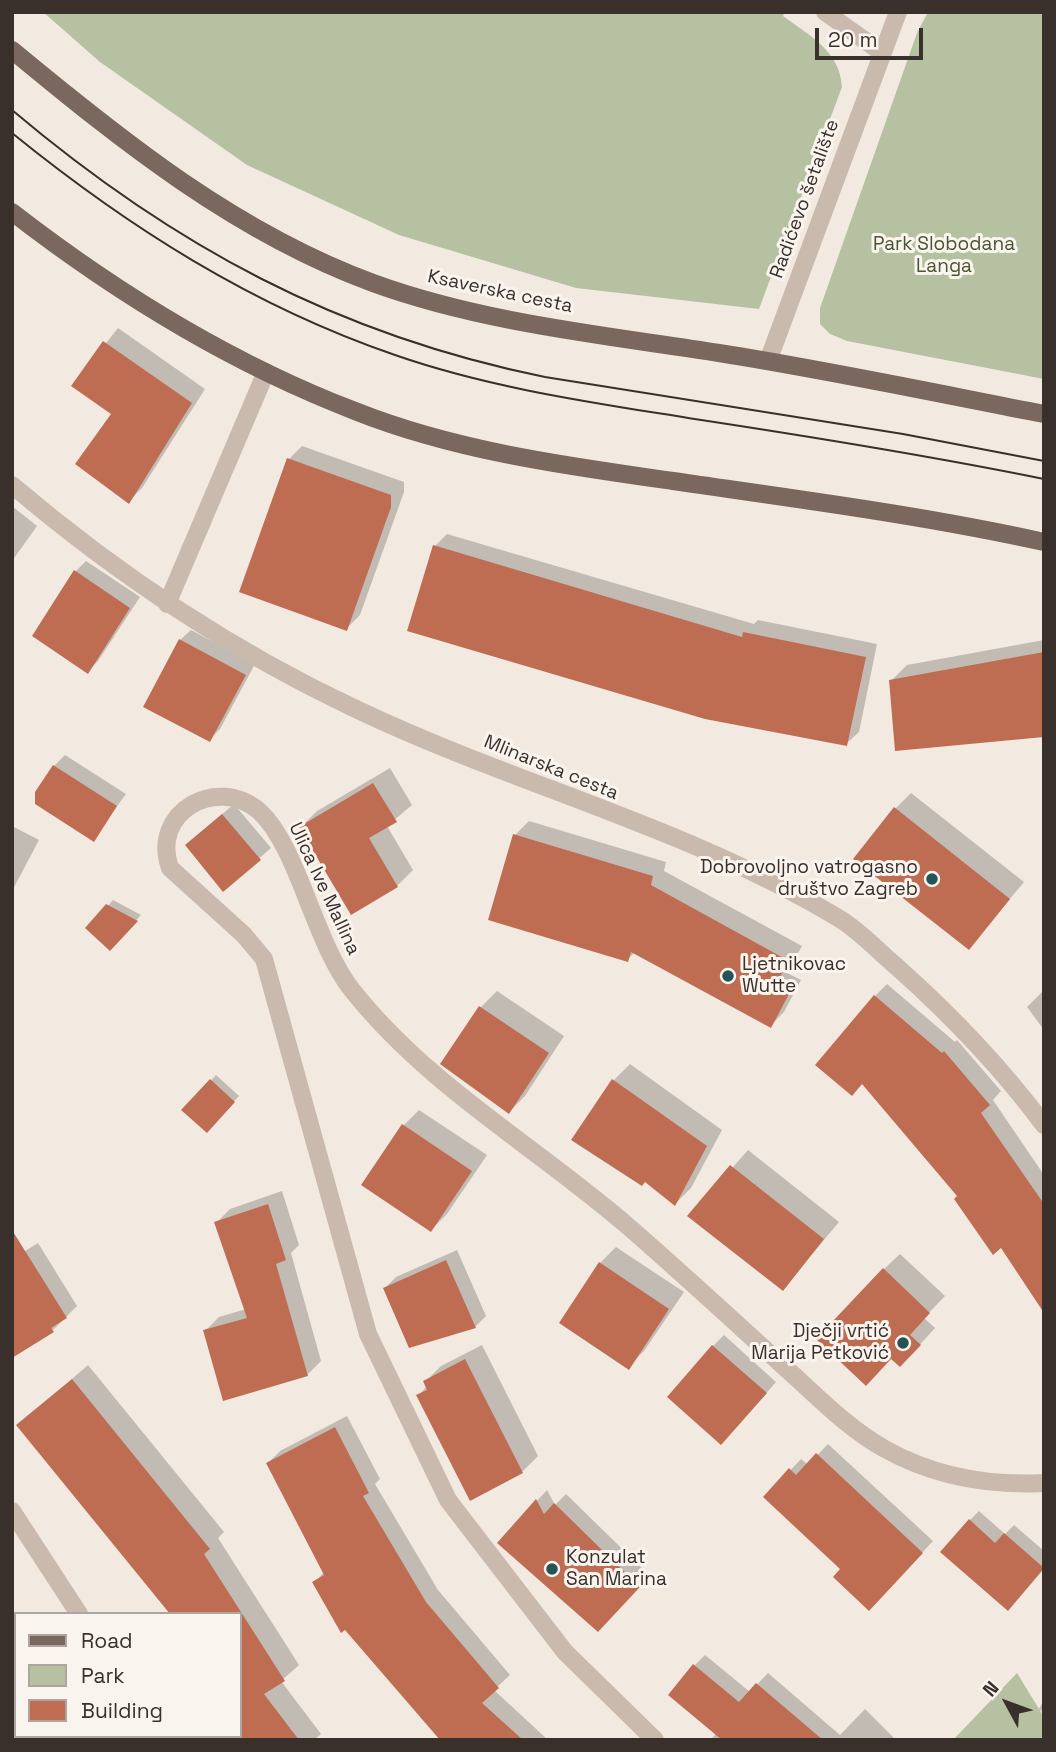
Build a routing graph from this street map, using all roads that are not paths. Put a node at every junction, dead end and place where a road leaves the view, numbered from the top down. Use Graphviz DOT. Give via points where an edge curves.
graph roads {
  1 [pos="825,12"];
  2 [pos="898,12"];
  3 [pos="12,50"];
  4 [pos="881,51"];
  5 [pos="12,212"];
  6 [pos="768,361"];
  7 [pos="266,372"];
  8 [pos="1044,414"];
  9 [pos="12,485"];
  10 [pos="1044,542"];
  11 [pos="167,604"];
  12 [pos="1044,1125"];
  13 [pos="1044,1483"];
  14 [pos="12,1511"];
  15 [pos="78,1612"];
  16 [pos="655,1740"];
  1 -- 4 [label="street"];
  2 -- 4 [label="street, Radićevo šetalište"];
  3 -- 6 [label="main road, Ksaverska cesta" via="140,155 295,248 373,283 475,312"];
  4 -- 6 [label="street, Radićevo šetalište"];
  5 -- 7 [label="main road" via="80,264 175,325"];
  6 -- 8 [label="main road, Ksaverska cesta"];
  7 -- 10 [label="main road" via="356,412 420,433 526,457"];
  7 -- 11 [label="street"];
  9 -- 11 [label="street, Mlinarska cesta" via="113,567"];
  11 -- 12 [label="street, Mlinarska cesta" via="359,711 720,857 841,920 943,1008 1004,1072"];
  13 -- 16 [label="street, Ulica Ive Mallina" via="964,1479 925,1469 856,1431 628,1226 409,1055 350,988 267,818 239,797 200,799 178,814 166,838 170,868 244,935 264,960 368,1334 449,1500 565,1652"];
  14 -- 15 [label="street"];
}
